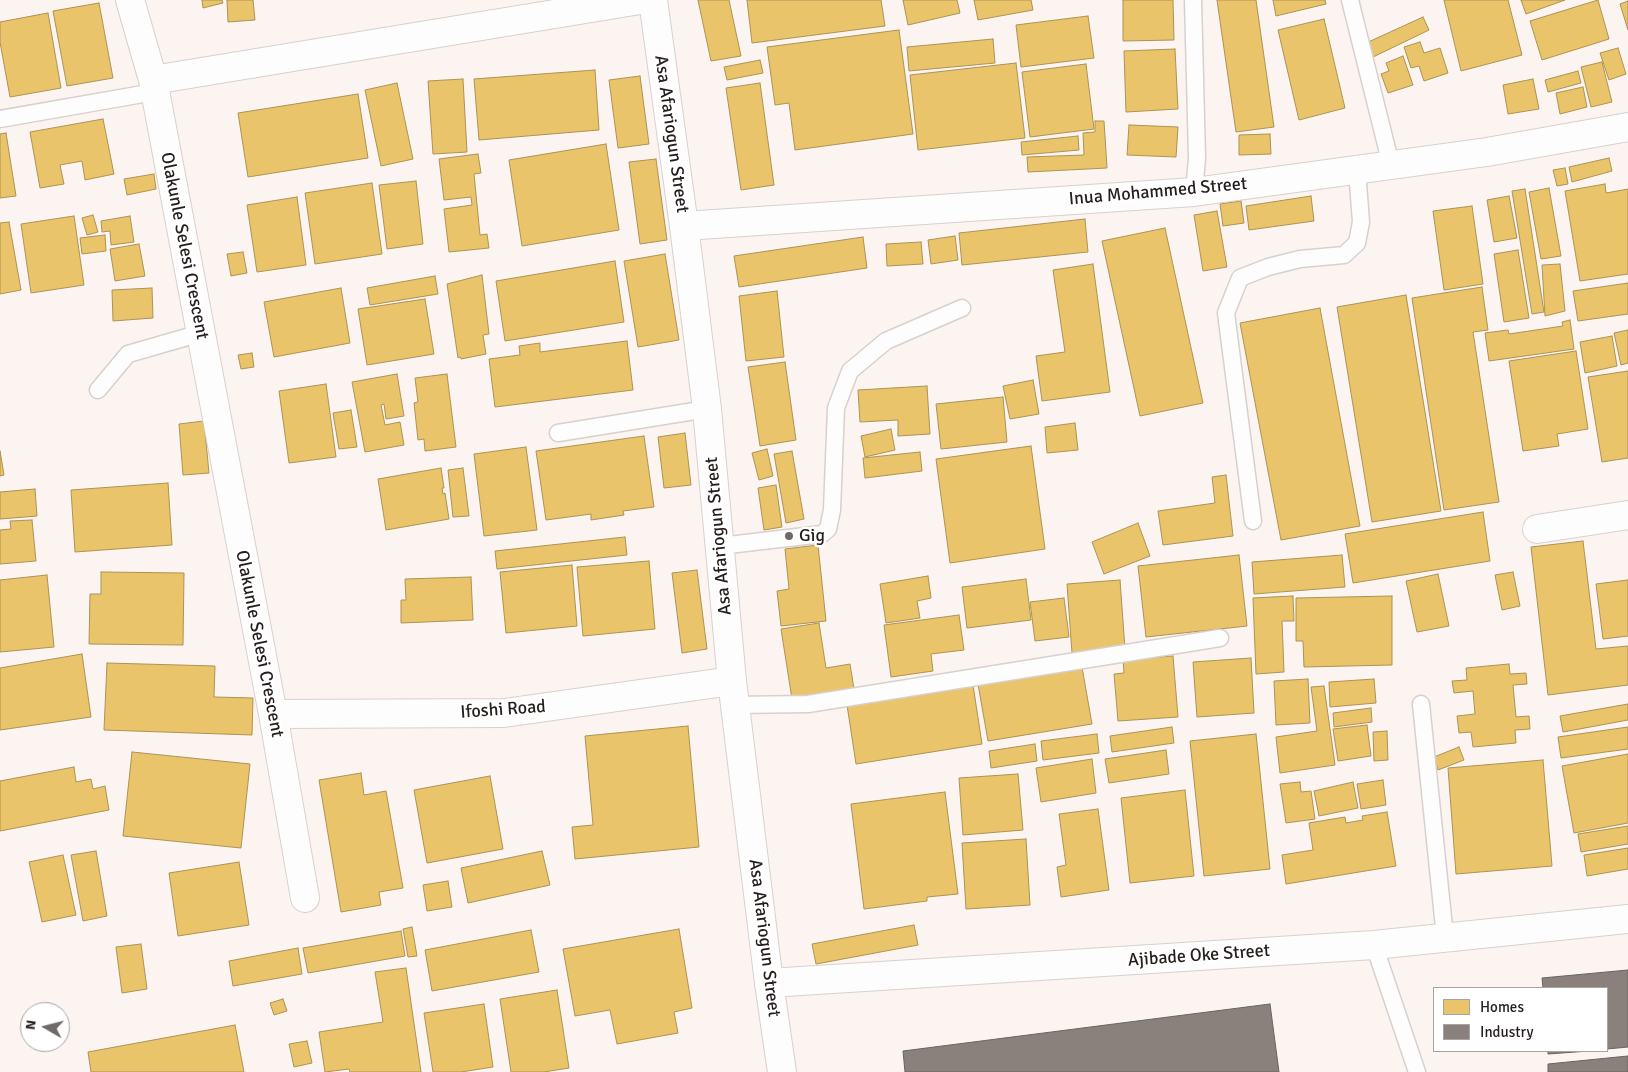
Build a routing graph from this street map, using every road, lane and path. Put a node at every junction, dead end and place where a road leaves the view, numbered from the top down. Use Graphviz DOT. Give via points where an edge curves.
graph roads {
  1 [pos="130,0"];
  2 [pos="640,0"];
  3 [pos="653,0"];
  4 [pos="1193,0"];
  5 [pos="1350,0"];
  6 [pos="154,85"];
  7 [pos="0,118"];
  8 [pos="1628,127"];
  9 [pos="1391,165"];
  10 [pos="1357,170"];
  11 [pos="1194,192"];
  12 [pos="684,226"];
  13 [pos="962,308"];
  14 [pos="201,334"];
  15 [pos="98,390"];
  16 [pos="708,409"];
  17 [pos="558,433"];
  18 [pos="1628,515"];
  19 [pos="1253,522"];
  20 [pos="1537,529"];
  21 [pos="720,546"];
  22 [pos="1220,638"];
  23 [pos="734,693"];
  24 [pos="1421,704"];
  25 [pos="273,714"];
  26 [pos="304,898"];
  27 [pos="1628,919"];
  28 [pos="1444,937"];
  29 [pos="1374,945"];
  30 [pos="769,983"];
  31 [pos="782,1072"];
  32 [pos="1417,1072"];
  1 -- 6 [label="street, Olakunle Selesi Crescent"];
  2 -- 6 [label="street"];
  3 -- 12 [label="street, Asa Afariogun Street"];
  4 -- 11 [label="lane" via="1197,158"];
  5 -- 9 [label="lane"];
  6 -- 7 [label="lane" via="143,94"];
  6 -- 14 [label="street, Olakunle Selesi Crescent"];
  8 -- 9 [label="street, Inua Mohammed Street"];
  9 -- 10 [label="street, Inua Mohammed Street"];
  10 -- 11 [label="street, Inua Mohammed Street"];
  10 -- 19 [label="lane" via="1361,222 1357,243 1344,255 1300,259 1240,278 1226,313"];
  11 -- 12 [label="street, Inua Mohammed Street"];
  12 -- 16 [label="street, Asa Afariogun Street"];
  13 -- 21 [label="lane" via="886,341 850,371 836,408 832,510 828,529 822,534"];
  14 -- 15 [label="lane" via="128,354"];
  14 -- 25 [label="street, Olakunle Selesi Crescent"];
  16 -- 17 [label="lane"];
  16 -- 21 [label="street, Asa Afariogun Street"];
  18 -- 20 [label="street"];
  21 -- 23 [label="street, Asa Afariogun Street"];
  22 -- 23 [label="lane" via="808,704"];
  23 -- 25 [label="street, Ifoshi Road" via="504,713"];
  23 -- 30 [label="street, Asa Afariogun Street"];
  24 -- 28 [label="lane"];
  25 -- 26 [label="street, Olakunle Selesi Crescent"];
  27 -- 28 [label="street, Ajibade Oke Street"];
  28 -- 29 [label="street, Ajibade Oke Street"];
  29 -- 30 [label="street, Ajibade Oke Street"];
  29 -- 32 [label="lane"];
  30 -- 31 [label="street, Asa Afariogun Street"];
}
